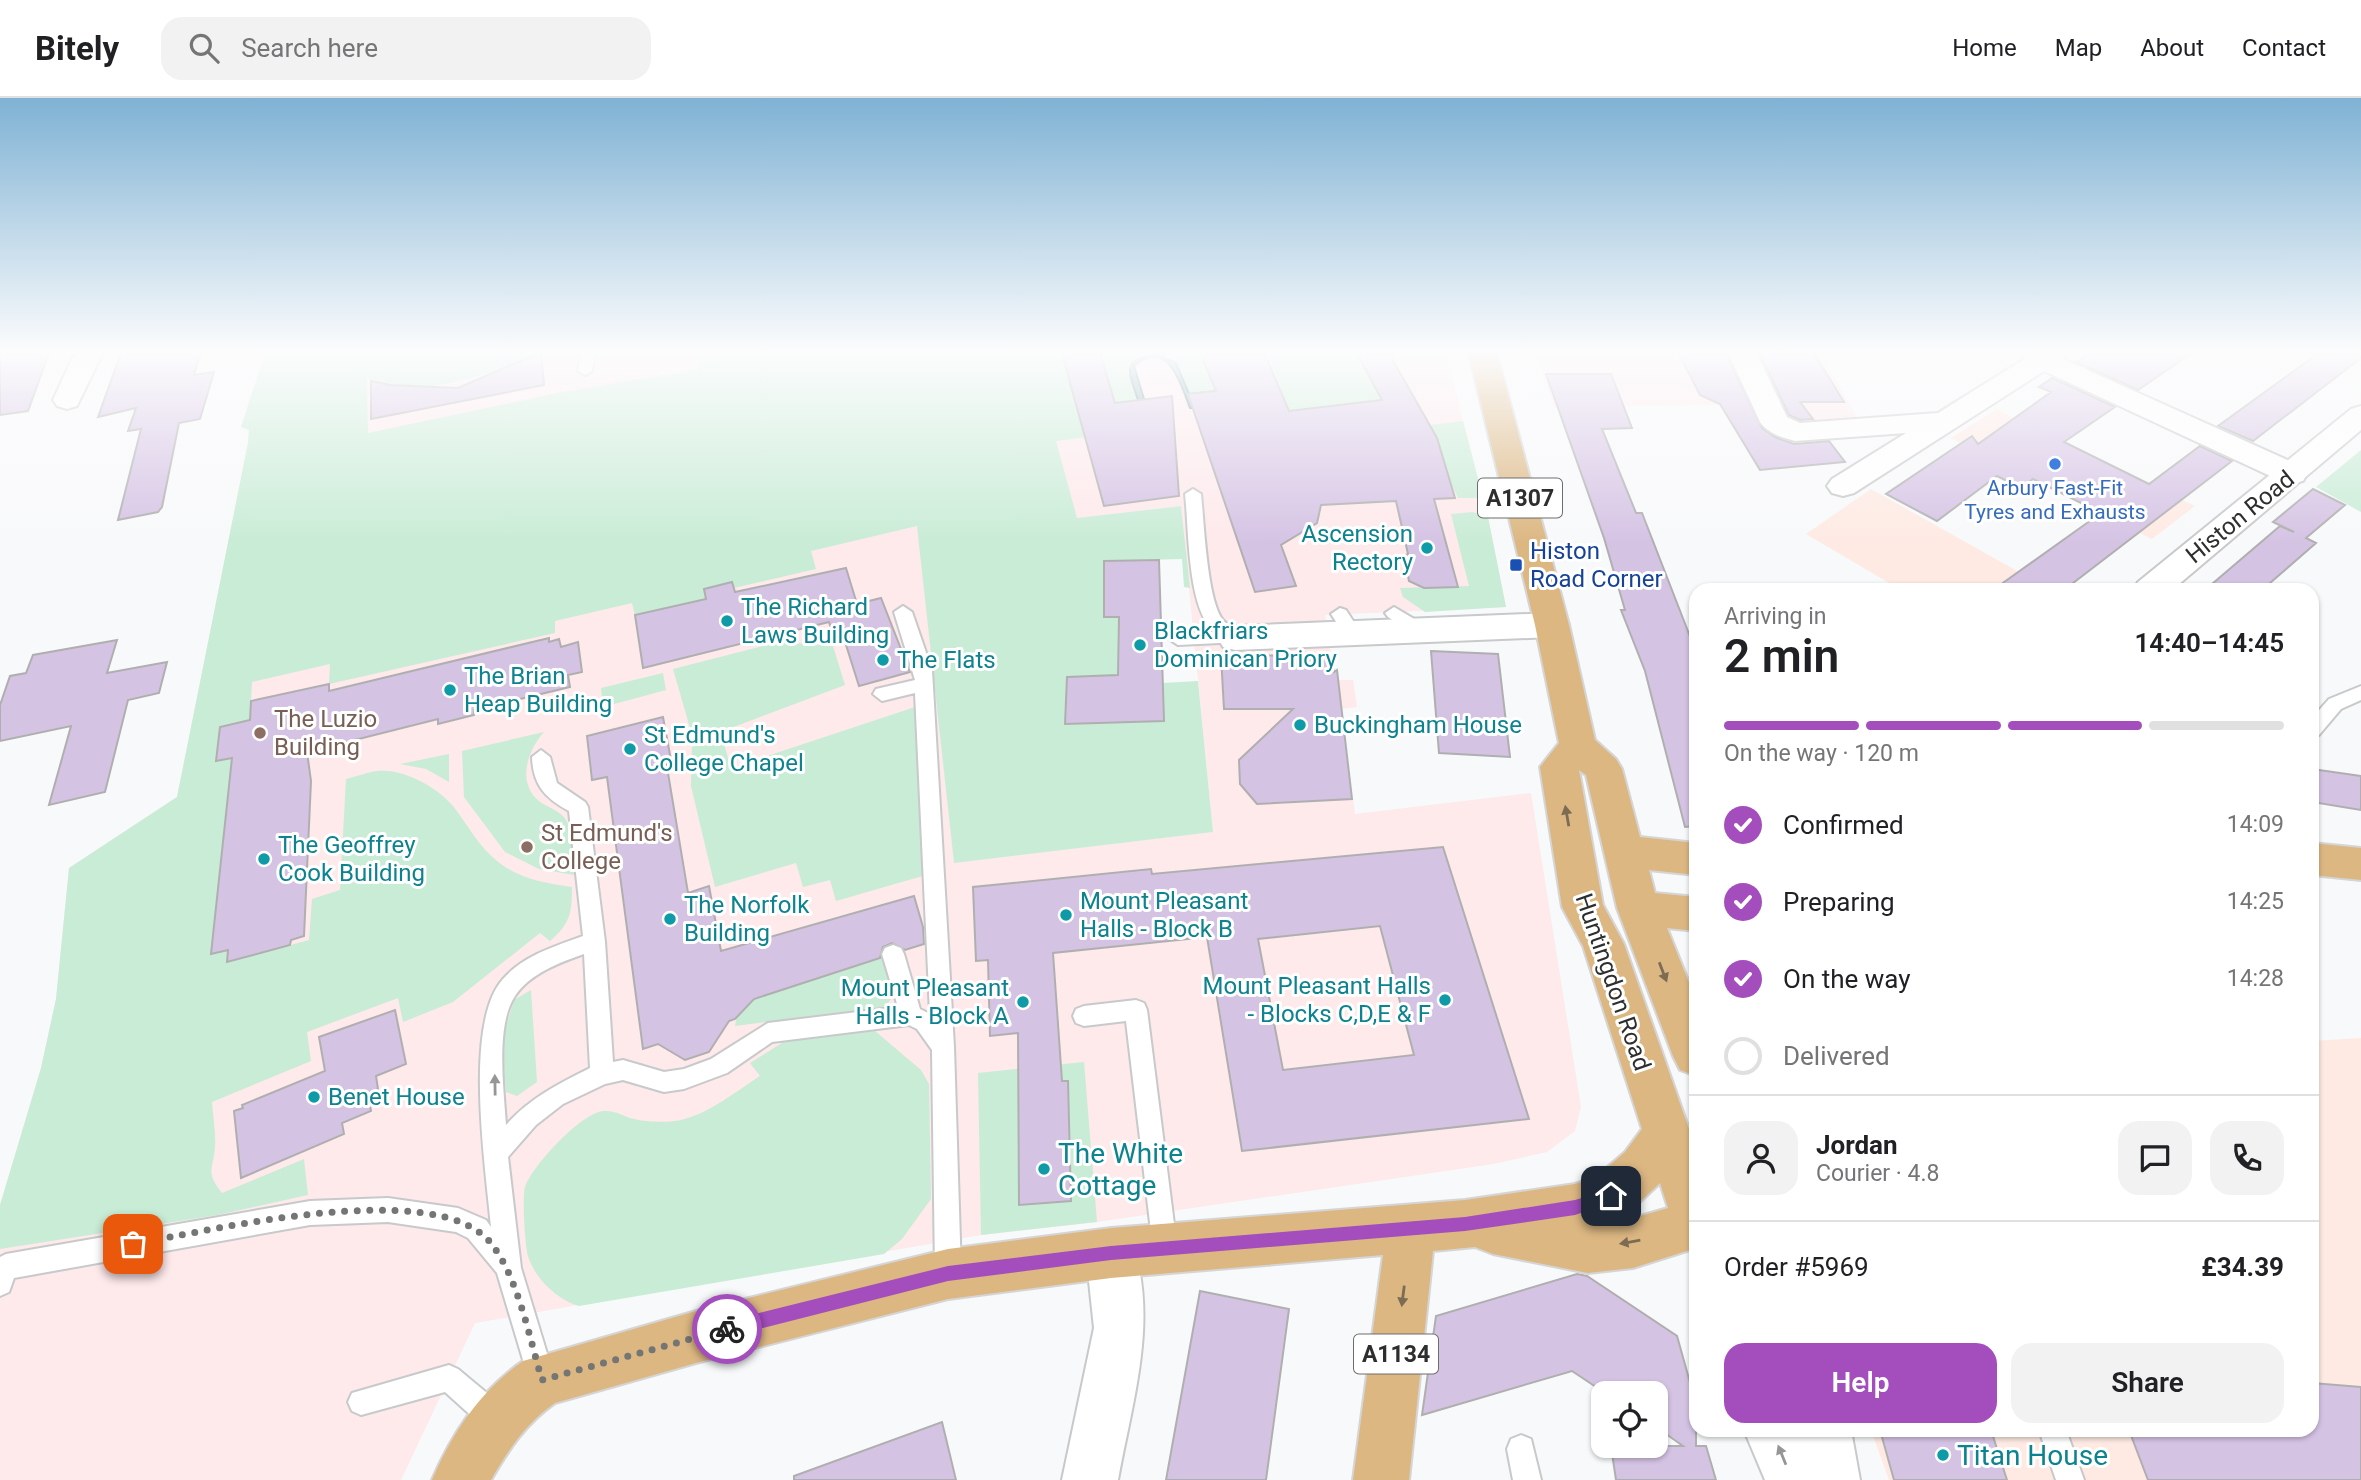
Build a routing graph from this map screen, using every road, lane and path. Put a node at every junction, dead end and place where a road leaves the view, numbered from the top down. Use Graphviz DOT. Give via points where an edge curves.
graph roads {
  1 [pos="1499,414"];
  2 [pos="1772,414"];
  3 [pos="1957,414"];
  4 [pos="2171,414"];
  5 [pos="1948,421"];
  6 [pos="2356,426"];
  7 [pos="2292,474"];
  8 [pos="1843,486"];
  9 [pos="1193,494"];
  10 [pos="2159,583"];
  11 [pos="903,612"];
  12 [pos="1552,625"];
  13 [pos="1235,638"];
  14 [pos="1178,639"];
  15 [pos="2361,678"];
  16 [pos="924,684"];
  17 [pos="2361,692"];
  18 [pos="882,694"];
  19 [pos="2334,704"];
  20 [pos="2319,722"];
  21 [pos="541,757"];
  22 [pos="1689,860"];
  23 [pos="2319,860"];
  24 [pos="2361,864"];
  25 [pos="1596,874"];
  26 [pos="1638,908"];
  27 [pos="1689,913"];
  28 [pos="594,942"];
  29 [pos="893,954"];
  30 [pos="911,1015"];
  31 [pos="1084,1016"];
  32 [pos="1689,1038"];
  33 [pos="943,1048"];
  34 [pos="602,1074"];
  35 [pos="1665,1136"];
  36 [pos="496,1154"];
  37 [pos="1689,1203"];
  38 [pos="1465,1224"];
  39 [pos="1689,1224"];
  40 [pos="1411,1228"];
  41 [pos="1165,1248"];
  42 [pos="1111,1253"];
  43 [pos="508,1268"];
  44 [pos="948,1274"];
  45 [pos="0,1283"];
  46 [pos="542,1380"];
  47 [pos="360,1402"];
  48 [pos="497,1419"];
  49 [pos="1774,1437"];
  50 [pos="1825,1437"];
  51 [pos="2055,1437"];
  52 [pos="1521,1449"];
  53 [pos="460,1480"];
  54 [pos="1090,1480"];
  55 [pos="1381,1480"];
  56 [pos="1527,1480"];
  57 [pos="1793,1480"];
  58 [pos="1832,1480"];
  59 [pos="2070,1480"];
  1 -- 12 [label="main road, Huntingdon Road / A1307"];
  2 -- 5 [label="street" via="1775,422 1795,432"];
  3 -- 5 [label="street"];
  4 -- 7 [label="street"];
  5 -- 8 [label="street"];
  6 -- 7 [label="street, Histon Road"];
  7 -- 10 [label="street, Histon Road"];
  9 -- 13 [label="lane" via="1205,602 1216,624"];
  11 -- 16 [label="lane"];
  12 -- 13 [label="street" via="1407,621"];
  12 -- 25 [label="main road, Huntingdon Road / A1307" via="1578,746 1559,767"];
  13 -- 14 [label="lane"];
  15 -- 19 [label="lane"];
  16 -- 18 [label="lane"];
  16 -- 33 [label="lane"];
  17 -- 19 [label="lane"];
  19 -- 20 [label="lane"];
  21 -- 28 [label="lane" via="548,789 578,807"];
  22 -- 25 [label="main road"];
  23 -- 24 [label="main road"];
  25 -- 26 [label="main road"];
  25 -- 35 [label="main road, Huntingdon Road" via="1603,944"];
  26 -- 27 [label="main road"];
  26 -- 32 [label="main road, Huntingdon Road, one-way"];
  28 -- 34 [label="lane"];
  36 -- 28 [label="lane, one-way" via="495,1023 506,990 568,948"];
  29 -- 30 [label="lane"];
  30 -- 33 [label="lane" via="925,1022"];
  30 -- 34 [label="lane" via="768,1033 719,1066 684,1079 664,1082 623,1070"];
  31 -- 41 [label="lane" via="1136,1010"];
  33 -- 44 [label="lane"];
  34 -- 36 [label="lane" via="555,1097 528,1117"];
  35 -- 37 [label="main road, Huntingdon Road"];
  35 -- 38 [label="main road" via="1642,1168 1611,1196 1575,1208"];
  36 -- 43 [label="lane"];
  39 -- 38 [label="main road, one-way" via="1633,1243 1588,1248"];
  38 -- 40 [label="main road"];
  40 -- 41 [label="main road"];
  40 -- 55 [label="main road, A1134, one-way"];
  41 -- 42 [label="main road"];
  42 -- 44 [label="main road"];
  42 -- 54 [label="street" via="1120,1328"];
  43 -- 45 [label="lane" via="477,1229 458,1220 388,1210 310,1213 6,1267"];
  43 -- 46 [label="lane"];
  44 -- 46 [label="main road"];
  46 -- 48 [label="main road"];
  47 -- 48 [label="lane" via="449,1378"];
  48 -- 53 [label="main road"];
  57 -- 49 [label="street, one-way"];
  50 -- 58 [label="street"];
  51 -- 59 [label="lane"];
  52 -- 56 [label="lane"];
}
